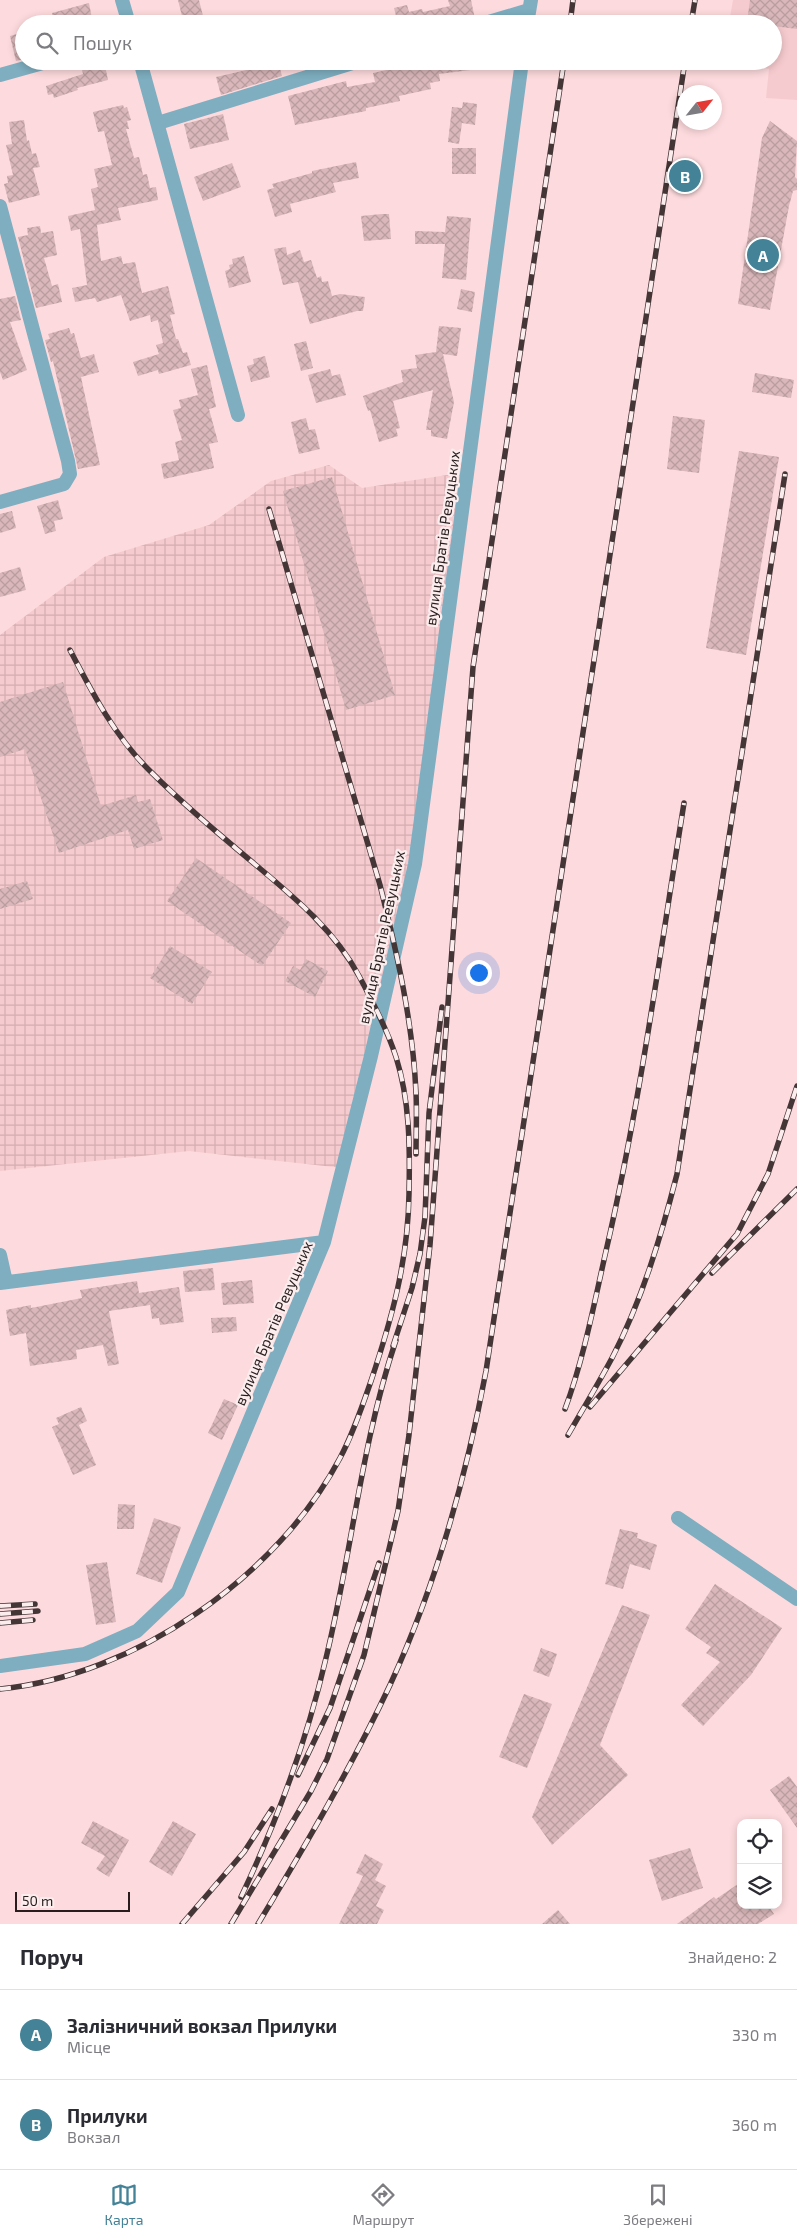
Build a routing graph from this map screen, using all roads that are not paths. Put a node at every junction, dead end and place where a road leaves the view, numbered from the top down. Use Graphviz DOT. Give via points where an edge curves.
graph roads {
  1 [pos="122,0"];
  2 [pos="530,5"];
  3 [pos="126,15"];
  4 [pos="505,15"];
  5 [pos="18,70"];
  6 [pos="143,70"];
  7 [pos="330,70"];
  8 [pos="521,70"];
  9 [pos="0,75"];
  10 [pos="158,123"];
  11 [pos="0,206"];
  12 [pos="238,415"];
  13 [pos="0,502"];
  14 [pos="324,1242"];
  15 [pos="0,1255"];
  16 [pos="3,1282"];
  17 [pos="678,1518"];
  18 [pos="797,1599"];
  19 [pos="0,1666"];
  1 -- 3 [label="street"];
  2 -- 4 [label="street"];
  5 -- 9 [label="street"];
  6 -- 10 [label="street"];
  7 -- 10 [label="street"];
  8 -- 14 [label="street, вулиця Братів Ревуцьких" via="415,864"];
  10 -- 12 [label="street"];
  11 -- 13 [label="street" via="70,474 64,484"];
  14 -- 16 [label="street"];
  14 -- 19 [label="street, вулиця Братів Ревуцьких" via="178,1592 136,1631 85,1654"];
  15 -- 16 [label="street"];
  17 -- 18 [label="street"];
}
